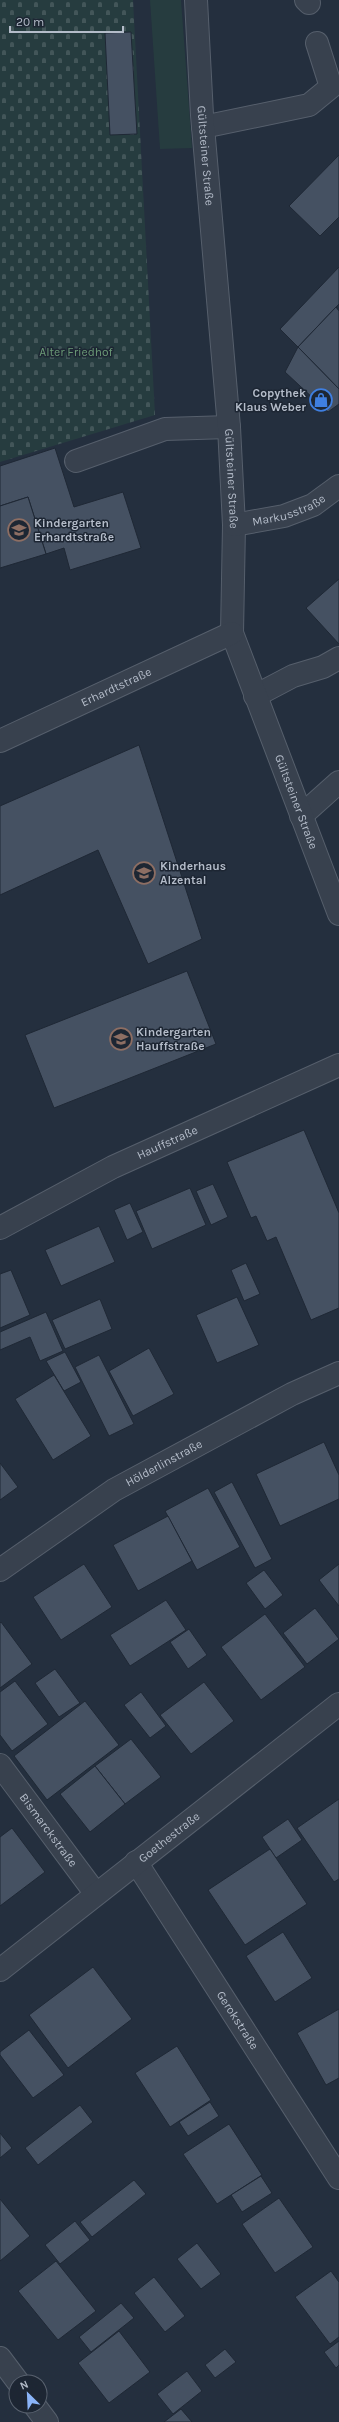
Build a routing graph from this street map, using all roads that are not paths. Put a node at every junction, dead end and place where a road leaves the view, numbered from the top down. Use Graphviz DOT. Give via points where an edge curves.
graph roads {
  1 [pos="196,0"];
  2 [pos="317,43"];
  3 [pos="203,127"];
  4 [pos="229,427"];
  5 [pos="76,461"];
  6 [pos="339,486"];
  7 [pos="234,525"];
  8 [pos="232,633"];
  9 [pos="339,658"];
  10 [pos="255,696"];
  11 [pos="0,741"];
  12 [pos="339,782"];
  13 [pos="301,816"];
  14 [pos="339,914"];
  15 [pos="339,1065"];
  16 [pos="0,1228"];
  17 [pos="339,1373"];
  18 [pos="0,1570"];
  19 [pos="339,1704"];
  20 [pos="0,1765"];
  21 [pos="136,1862"];
  22 [pos="96,1894"];
  23 [pos="0,1970"];
  24 [pos="339,2178"];
  25 [pos="0,2358"];
  26 [pos="12,2374"];
  1 -- 3 [label="street, Gültsteiner Straße"];
  2 -- 3 [label="street" via="331,87 309,105"];
  3 -- 4 [label="street, Gültsteiner Straße"];
  4 -- 5 [label="street" via="165,429"];
  4 -- 7 [label="street, Gültsteiner Straße"];
  6 -- 7 [label="street, Markusstraße" via="313,505 284,516"];
  7 -- 8 [label="street, Gültsteiner Straße"];
  8 -- 10 [label="street, Gültsteiner Straße"];
  8 -- 11 [label="street, Erhardtstraße"];
  9 -- 10 [label="street" via="323,667 294,676"];
  10 -- 13 [label="street, Gültsteiner Straße"];
  12 -- 13 [label="street"];
  13 -- 14 [label="street, Gültsteiner Straße"];
  15 -- 16 [label="street, Hauffstraße" via="113,1167"];
  17 -- 18 [label="street, Hölderlinstraße" via="292,1394 114,1490"];
  19 -- 21 [label="street, Goethestraße"];
  20 -- 22 [label="street, Bismarckstraße"];
  21 -- 22 [label="street, Goethestraße"];
  21 -- 24 [label="street, Gerokstraße"];
  22 -- 23 [label="street, Goethestraße"];
  25 -- 26 [label="street"];
}
